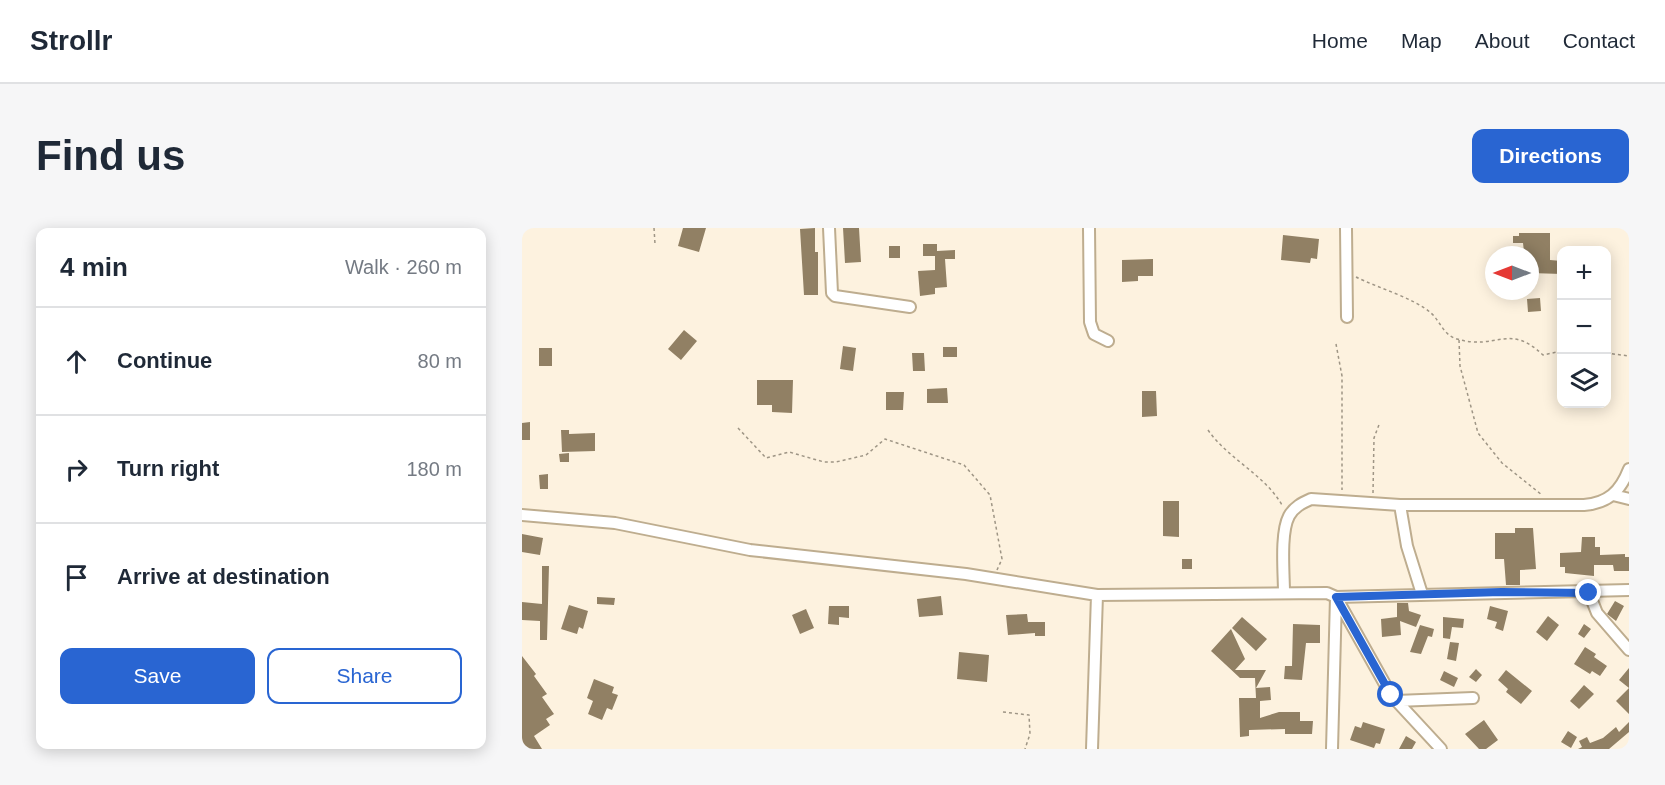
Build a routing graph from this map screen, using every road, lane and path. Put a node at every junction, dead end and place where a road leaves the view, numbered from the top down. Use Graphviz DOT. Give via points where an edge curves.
graph roads {
  1 [pos="654,228"];
  2 [pos="829,228"];
  3 [pos="1089,228"];
  4 [pos="1346,228"];
  5 [pos="655,244"];
  6 [pos="1346,273"];
  7 [pos="909,307"];
  8 [pos="1347,317"];
  9 [pos="1459,339"];
  10 [pos="1108,341"];
  11 [pos="1336,344"];
  12 [pos="1557,352"];
  13 [pos="1611,354"];
  14 [pos="1629,356"];
  15 [pos="1380,422"];
  16 [pos="738,428"];
  17 [pos="1208,430"];
  18 [pos="1629,469"];
  19 [pos="1612,495"];
  20 [pos="1629,499"];
  21 [pos="1342,500"];
  22 [pos="1373,503"];
  23 [pos="1400,505"];
  24 [pos="1555,505"];
  25 [pos="522,515"];
  26 [pos="1288,517"];
  27 [pos="993,579"];
  28 [pos="1629,590"];
  29 [pos="1284,593"];
  30 [pos="1589,593"];
  31 [pos="1422,594"];
  32 [pos="1097,595"];
  33 [pos="1336,597"];
  34 [pos="1629,650"];
  35 [pos="1473,698"];
  36 [pos="1396,701"];
  37 [pos="1003,712"];
  38 [pos="1024,749"];
  39 [pos="1092,749"];
  40 [pos="1332,749"];
  41 [pos="1441,749"];
  1 -- 5 [label="path"];
  2 -- 7 [label="street" via="831,293"];
  3 -- 10 [label="street" via="1090,322 1094,334"];
  4 -- 6 [label="street"];
  6 -- 8 [label="street"];
  6 -- 9 [label="path" via="1411,300 1430,312 1443,330"];
  9 -- 12 [label="path" via="1484,342 1515,338 1528,341 1543,355"];
  9 -- 24 [label="path" via="1460,366 1478,433 1502,463"];
  11 -- 21 [label="path" via="1342,376"];
  13 -- 14 [label="path"];
  15 -- 22 [label="path" via="1374,438"];
  16 -- 27 [label="path" via="766,458 789,452 836,462 866,455 885,439 964,465 990,495 1002,559"];
  17 -- 26 [label="path" via="1271,487"];
  18 -- 19 [label="street"];
  19 -- 20 [label="street"];
  19 -- 24 [label="street" via="1596,504"];
  21 -- 22 [label="street"];
  21 -- 26 [label="street" via="1311,499 1298,505"];
  22 -- 23 [label="street"];
  23 -- 24 [label="street"];
  23 -- 31 [label="street" via="1407,546"];
  25 -- 27 [label="street" via="615,523 750,550"];
  26 -- 29 [label="street"];
  27 -- 32 [label="street"];
  28 -- 30 [label="street"];
  29 -- 32 [label="street"];
  29 -- 33 [label="street"];
  30 -- 31 [label="street"];
  30 -- 34 [label="street" via="1597,613"];
  31 -- 33 [label="street"];
  32 -- 39 [label="street"];
  33 -- 36 [label="street"];
  33 -- 40 [label="street"];
  35 -- 36 [label="street"];
  36 -- 41 [label="street"];
  37 -- 38 [label="path" via="1029,715 1030,734"];
}
